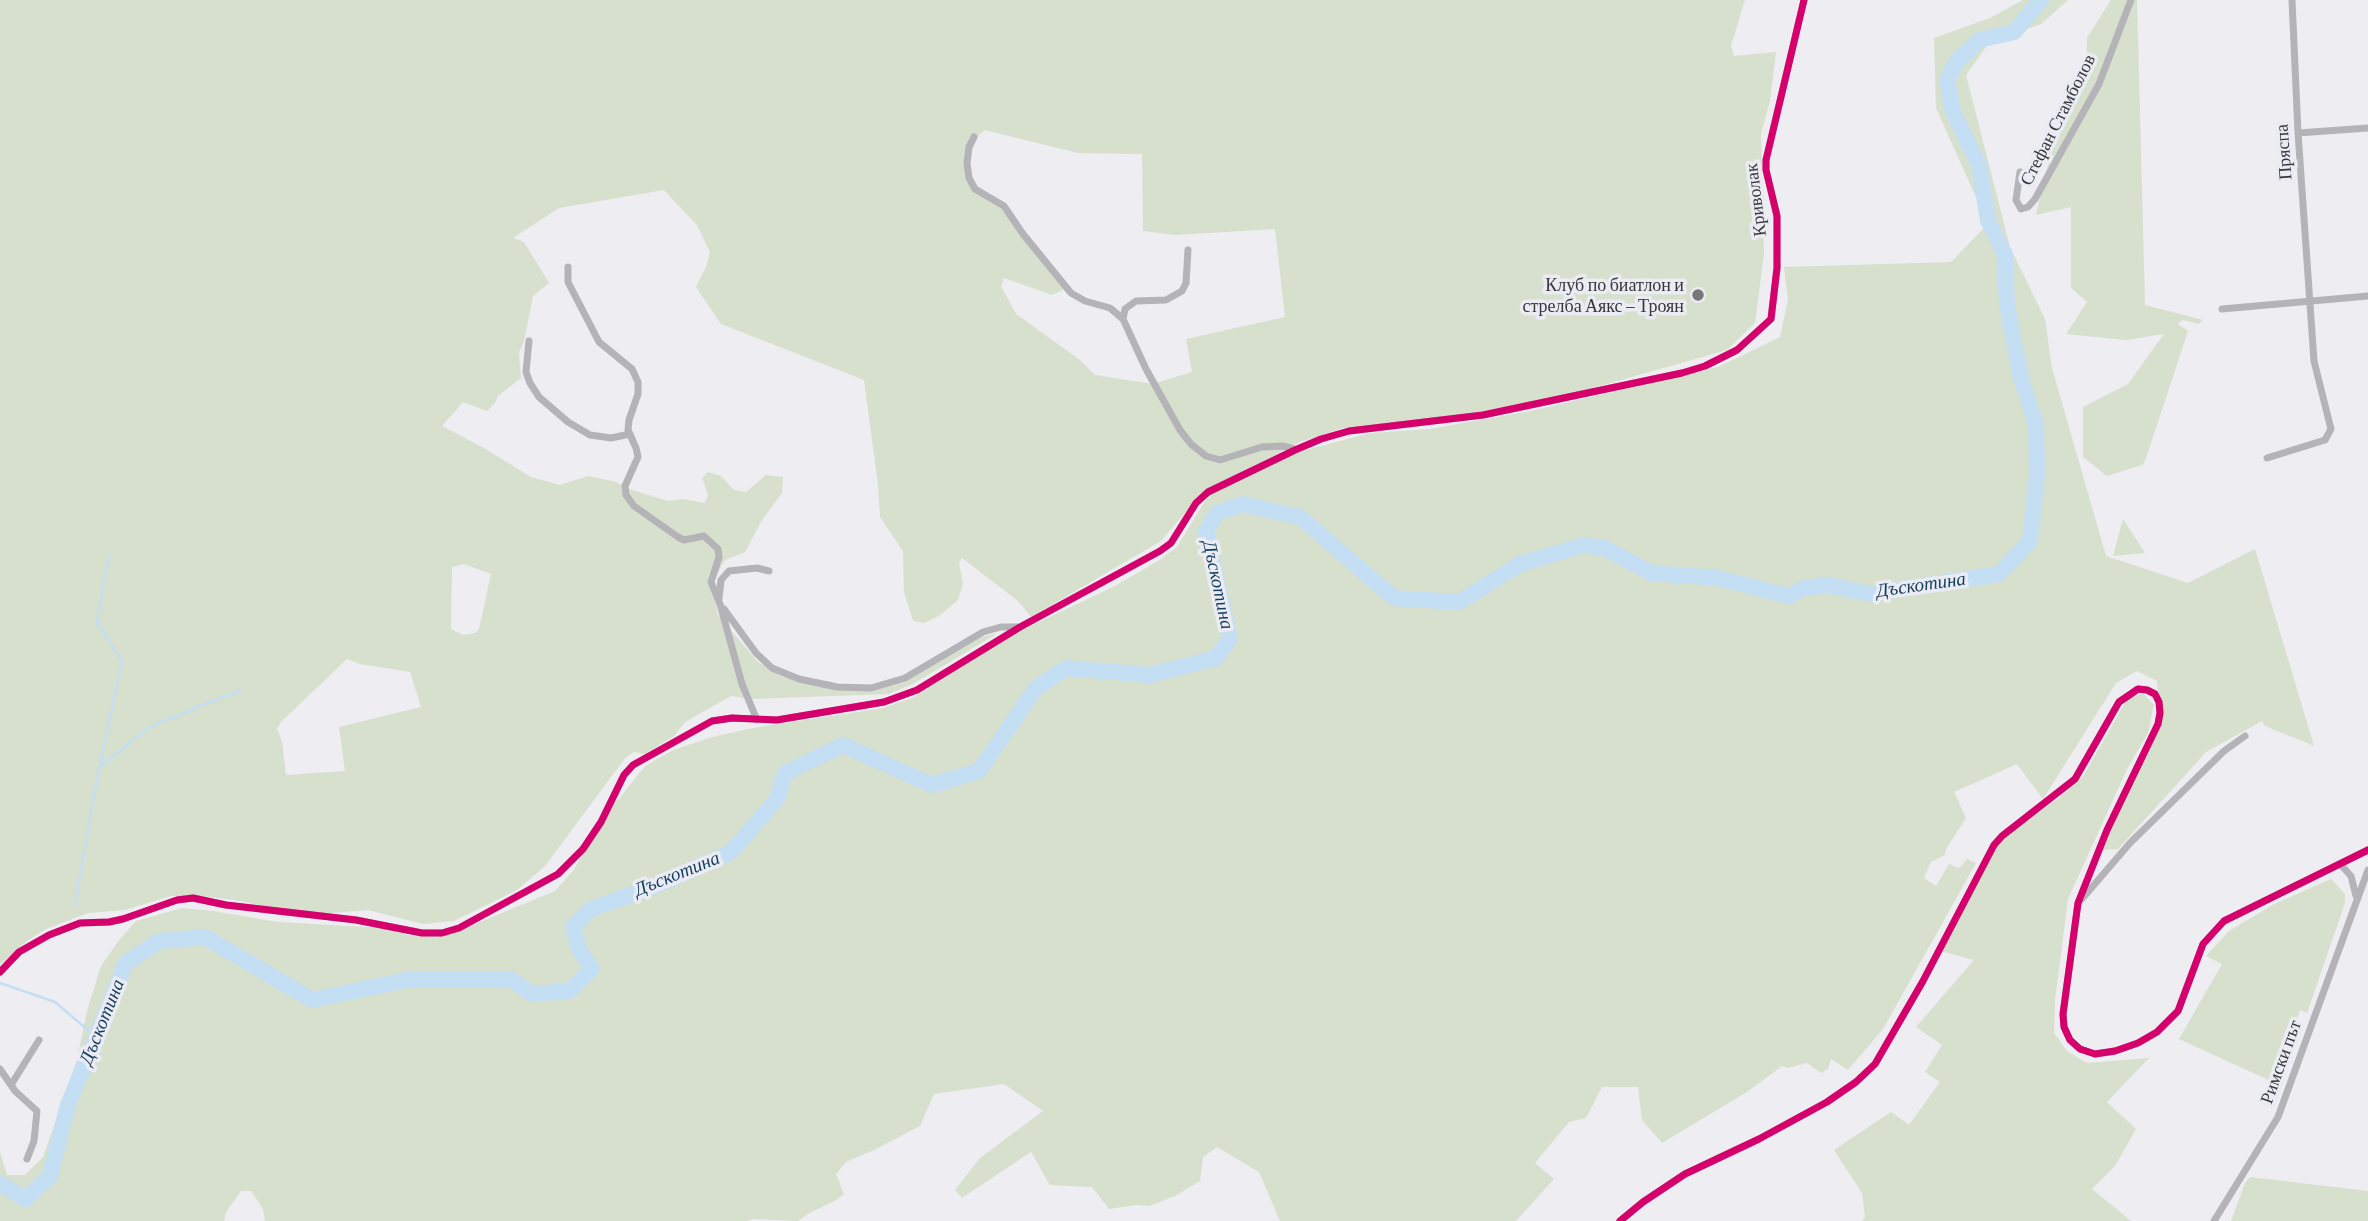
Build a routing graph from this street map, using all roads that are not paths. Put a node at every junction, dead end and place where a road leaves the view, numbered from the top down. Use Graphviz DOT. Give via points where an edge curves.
graph roads {
  1 [pos="1804,0"];
  2 [pos="2131,0"];
  3 [pos="2292,0"];
  4 [pos="2368,128"];
  5 [pos="2298,133"];
  6 [pos="974,137"];
  7 [pos="2020,172"];
  8 [pos="1188,250"];
  9 [pos="568,267"];
  10 [pos="2368,296"];
  11 [pos="2310,302"];
  12 [pos="2222,309"];
  13 [pos="1123,319"];
  14 [pos="528,341"];
  15 [pos="630,435"];
  16 [pos="1295,450"];
  17 [pos="2267,458"];
  18 [pos="769,571"];
  19 [pos="720,604"];
  20 [pos="1020,627"];
  21 [pos="757,720"];
  22 [pos="2245,736"];
  23 [pos="2368,850"];
  24 [pos="2340,864"];
  25 [pos="2368,870"];
  26 [pos="2078,903"];
  27 [pos="2356,903"];
  28 [pos="0,972"];
  29 [pos="38,1040"];
  30 [pos="0,1069"];
  31 [pos="11,1085"];
  32 [pos="27,1159"];
  33 [pos="1620,1221"];
  34 [pos="2214,1221"];
  1 -- 16 [label="street, Криволак" via="1766,160 1777,216 1771,320 1737,350 1704,366 1483,415 1349,431"];
  2 -- 7 [label="street, Стефан Стамболов" via="2099,84 2035,199 2021,209 2016,200"];
  3 -- 5 [label="street, Пряспа"];
  4 -- 5 [label="street"];
  5 -- 11 [label="street, Пряспа"];
  6 -- 13 [label="street" via="967,163 975,189 1004,206 1071,293"];
  8 -- 13 [label="street" via="1182,291 1166,300 1136,301 1125,309"];
  9 -- 15 [label="street" via="568,282 599,342 636,374 639,387 629,421"];
  10 -- 11 [label="street"];
  11 -- 12 [label="street"];
  11 -- 17 [label="street, Пряспа" via="2314,361 2331,429 2325,440"];
  13 -- 16 [label="street" via="1180,430 1206,456 1220,460 1262,447"];
  14 -- 15 [label="street" via="526,372 539,397 590,435"];
  15 -- 19 [label="street" via="638,457 625,486 626,495 634,506 678,537 708,538 719,554 711,582"];
  16 -- 20 [label="street, Криволак" via="1208,492 1160,551"];
  18 -- 19 [label="street" via="729,571 721,580"];
  19 -- 20 [label="street" via="772,668 837,687 871,688 905,678 983,632"];
  19 -- 21 [label="street"];
  20 -- 21 [label="street, Криволак" via="902,696"];
  21 -- 28 [label="street, Криволак" via="712,721 633,765 583,849 558,874 460,928 422,933 193,898 123,919 80,923 19,952"];
  22 -- 26 [label="street" via="2140,833"];
  23 -- 24 [label="street"];
  24 -- 26 [label="street" via="2224,921 2203,944 2170,1021 2138,1043 2095,1054 2080,1049 2064,1027"];
  24 -- 27 [label="street" via="2354,882"];
  25 -- 27 [label="street, Римски път"];
  26 -- 33 [label="street" via="2158,724 2159,702 2147,690 2138,689 2119,702 2075,779 1994,845 1875,1064 1827,1102 1685,1174"];
  27 -- 34 [label="street, Римски път" via="2278,1117"];
  29 -- 31 [label="street"];
  30 -- 31 [label="street"];
  31 -- 32 [label="street" via="37,1111"];
}
